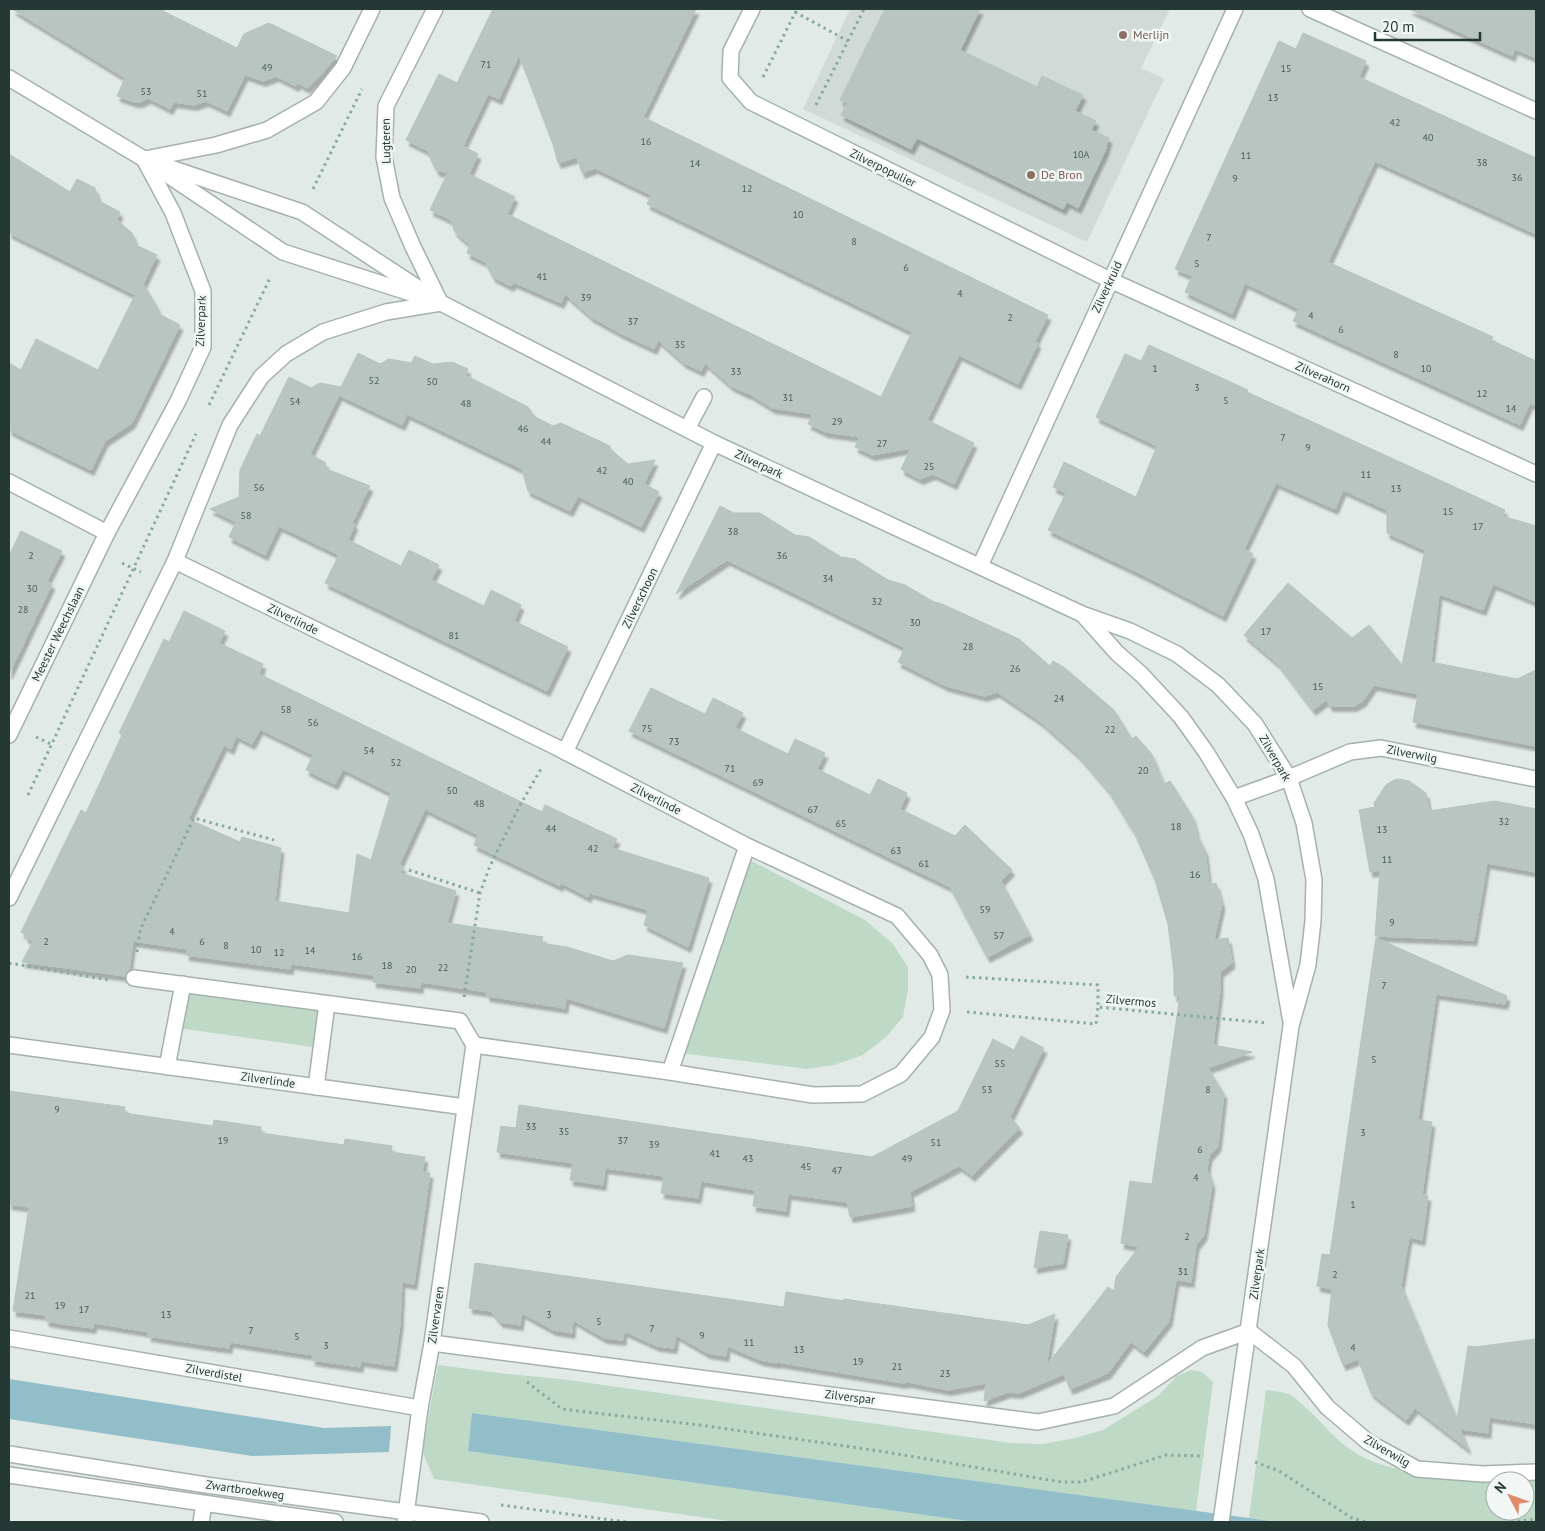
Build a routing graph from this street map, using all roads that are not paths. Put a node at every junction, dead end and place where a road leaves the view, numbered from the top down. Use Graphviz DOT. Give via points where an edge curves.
graph roads {
  1 [pos="372,9"];
  2 [pos="435,9"];
  3 [pos="752,9"];
  4 [pos="1235,9"];
  5 [pos="1310,9"];
  6 [pos="9,78"];
  7 [pos="1536,111"];
  8 [pos="144,159"];
  9 [pos="1110,280"];
  10 [pos="441,303"];
  11 [pos="704,397"];
  12 [pos="687,429"];
  13 [pos="714,443"];
  14 [pos="1536,474"];
  15 [pos="9,482"];
  16 [pos="107,532"];
  17 [pos="175,561"];
  18 [pos="980,566"];
  19 [pos="1082,614"];
  20 [pos="11,731"];
  21 [pos="559,749"];
  22 [pos="1288,778"];
  23 [pos="1536,779"];
  24 [pos="1234,798"];
  25 [pos="747,846"];
  26 [pos="9,898"];
  27 [pos="134,978"];
  28 [pos="183,984"];
  29 [pos="327,1004"];
  30 [pos="1291,1026"];
  31 [pos="9,1045"];
  32 [pos="474,1045"];
  33 [pos="167,1067"];
  34 [pos="670,1072"];
  35 [pos="316,1087"];
  36 [pos="465,1107"];
  37 [pos="1249,1331"];
  38 [pos="9,1338"];
  39 [pos="432,1343"];
  40 [pos="420,1408"];
  41 [pos="9,1454"];
  42 [pos="1536,1472"];
  43 [pos="9,1475"];
  44 [pos="204,1504"];
  45 [pos="405,1517"];
  46 [pos="201,1522"];
  47 [pos="335,1522"];
  48 [pos="481,1522"];
  49 [pos="1222,1522"];
  1 -- 8 [label="street" via="343,68 316,102 267,130 216,145"];
  2 -- 10 [label="street, Lugteren" via="386,106 384,157 392,198"];
  3 -- 9 [label="street, Zilverpopulier" via="731,51 730,78 751,102"];
  4 -- 9 [label="street, Zilverkruid"];
  5 -- 7 [label="street"];
  6 -- 8 [label="street, Zilverpark"];
  8 -- 10 [label="street, Zilverpark" via="302,212"];
  8 -- 10 [label="street, Zilverpark" via="283,252"];
  8 -- 16 [label="street, Zilverpark" via="173,213 203,291 203,347 178,401"];
  9 -- 14 [label="street, Zilverahorn"];
  9 -- 18 [label="street, Zilverkruid"];
  10 -- 12 [label="street, Zilverpark"];
  10 -- 17 [label="street" via="386,312 323,332 286,354 260,377 230,425"];
  11 -- 12 [label="street"];
  12 -- 13 [label="street, Zilverpark"];
  13 -- 18 [label="street, Zilverpark"];
  13 -- 21 [label="street, Zilverschoon"];
  15 -- 16 [label="street"];
  16 -- 20 [label="street, Meester Weechslaan"];
  17 -- 21 [label="street, Zilverlinde"];
  17 -- 26 [label="street"];
  18 -- 19 [label="street, Zilverpark"];
  19 -- 22 [label="street, Zilverpark" via="1130,631 1177,654 1218,685 1255,724"];
  19 -- 24 [label="street, Zilverpark" via="1181,718"];
  21 -- 25 [label="street, Zilverlinde"];
  22 -- 23 [label="street, Zilverwilg" via="1350,752 1381,748"];
  22 -- 24 [label="street, Zilverwilg"];
  22 -- 30 [label="street, Zilverpark" via="1304,823 1314,880 1308,965"];
  24 -- 30 [label="street, Zilverpark" via="1251,834 1266,879"];
  25 -- 34 [label="street"];
  25 -- 34 [label="street, Zilverlinde" via="897,916 930,954 940,975 942,1010 932,1037 901,1074 862,1094 813,1095"];
  27 -- 28 [label="street"];
  28 -- 29 [label="street"];
  28 -- 33 [label="street"];
  29 -- 32 [label="street" via="460,1021"];
  29 -- 35 [label="street"];
  30 -- 37 [label="street, Zilverpark"];
  31 -- 33 [label="street, Zilverlinde"];
  32 -- 34 [label="street, Zilverlinde"];
  32 -- 36 [label="street"];
  33 -- 35 [label="street, Zilverlinde"];
  35 -- 36 [label="street, Zilverlinde"];
  36 -- 39 [label="street, Zilvervaren"];
  37 -- 39 [label="street, Zilverspar" via="1202,1348 1114,1406 1038,1422"];
  37 -- 42 [label="street, Zilverwilg" via="1294,1366 1327,1408 1368,1442 1417,1469 1483,1474"];
  37 -- 49 [label="street, Zilverpark"];
  38 -- 40 [label="street, Zilverdistel"];
  39 -- 40 [label="street, Zilvervaren"];
  40 -- 45 [label="street, Zilvervaren"];
  41 -- 45 [label="street, Zwartbroekweg"];
  43 -- 44 [label="street, Zwartbroekweg"];
  44 -- 46 [label="street"];
  44 -- 47 [label="street, Zwartbroekweg"];
  45 -- 48 [label="street, Zwartbroekweg"];
}
